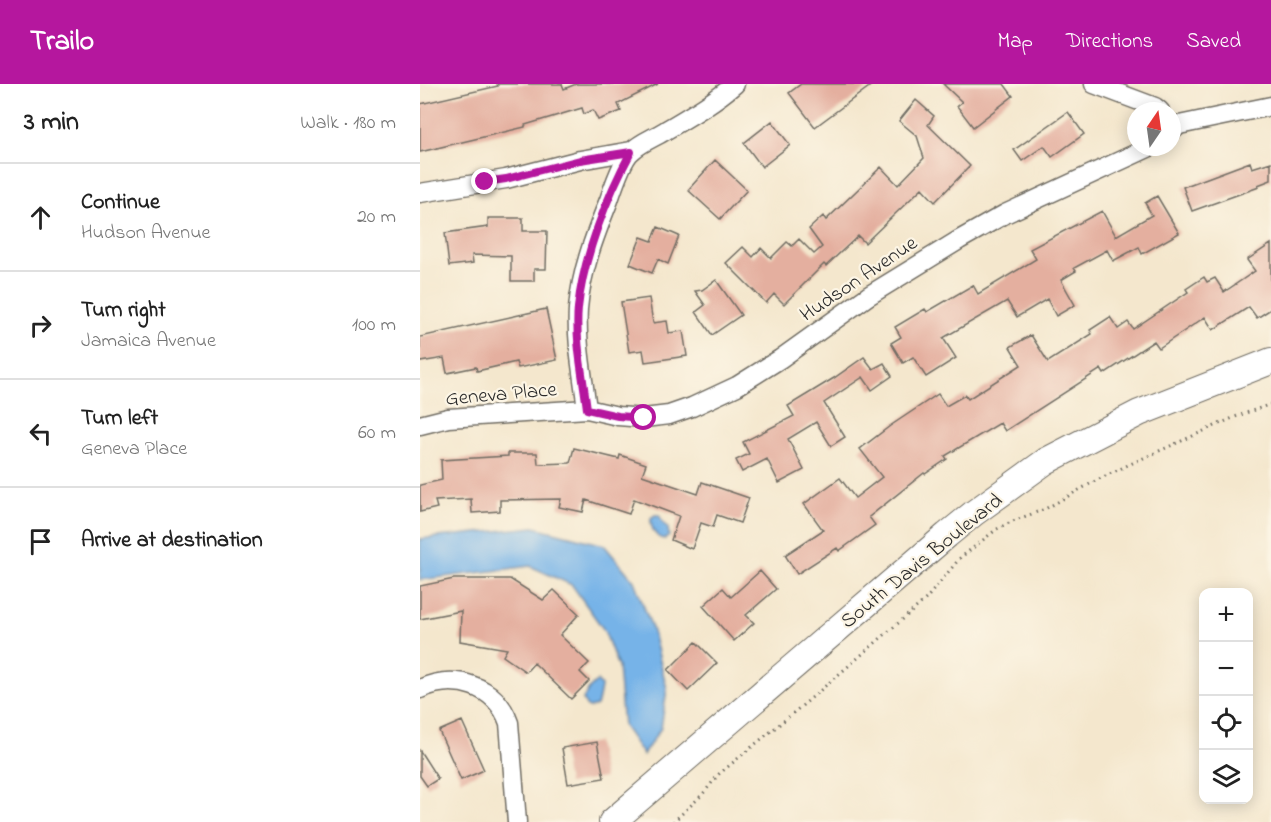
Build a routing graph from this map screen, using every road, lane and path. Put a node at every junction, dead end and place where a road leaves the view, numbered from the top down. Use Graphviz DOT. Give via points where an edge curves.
graph roads {
  1 [pos="735,84"];
  2 [pos="1094,84"];
  3 [pos="1142,102"];
  4 [pos="1271,106"];
  5 [pos="1181,124"];
  6 [pos="631,152"];
  7 [pos="1131,156"];
  8 [pos="420,193"];
  9 [pos="1271,361"];
  10 [pos="1271,404"];
  11 [pos="587,409"];
  12 [pos="420,425"];
  13 [pos="420,689"];
  14 [pos="517,822"];
  15 [pos="612,822"];
  16 [pos="674,822"];
  1 -- 6 [label="street"];
  2 -- 3 [label="street"];
  4 -- 5 [label="street"];
  6 -- 8 [label="street"];
  6 -- 11 [label="street" via="617,178 584,273 578,331"];
  7 -- 11 [label="street, Hudson Avenue" via="1005,214 959,240 868,296 780,359 692,408 644,418"];
  9 -- 15 [label="street, South Davis Boulevard" via="1139,413 1046,461 974,513"];
  10 -- 16 [label="path" via="1128,465 1046,509 997,529 960,558 917,607 719,774"];
  11 -- 12 [label="street, Geneva Place" via="448,418"];
  13 -- 14 [label="street" via="452,681 469,684 498,701 509,723"];
}
